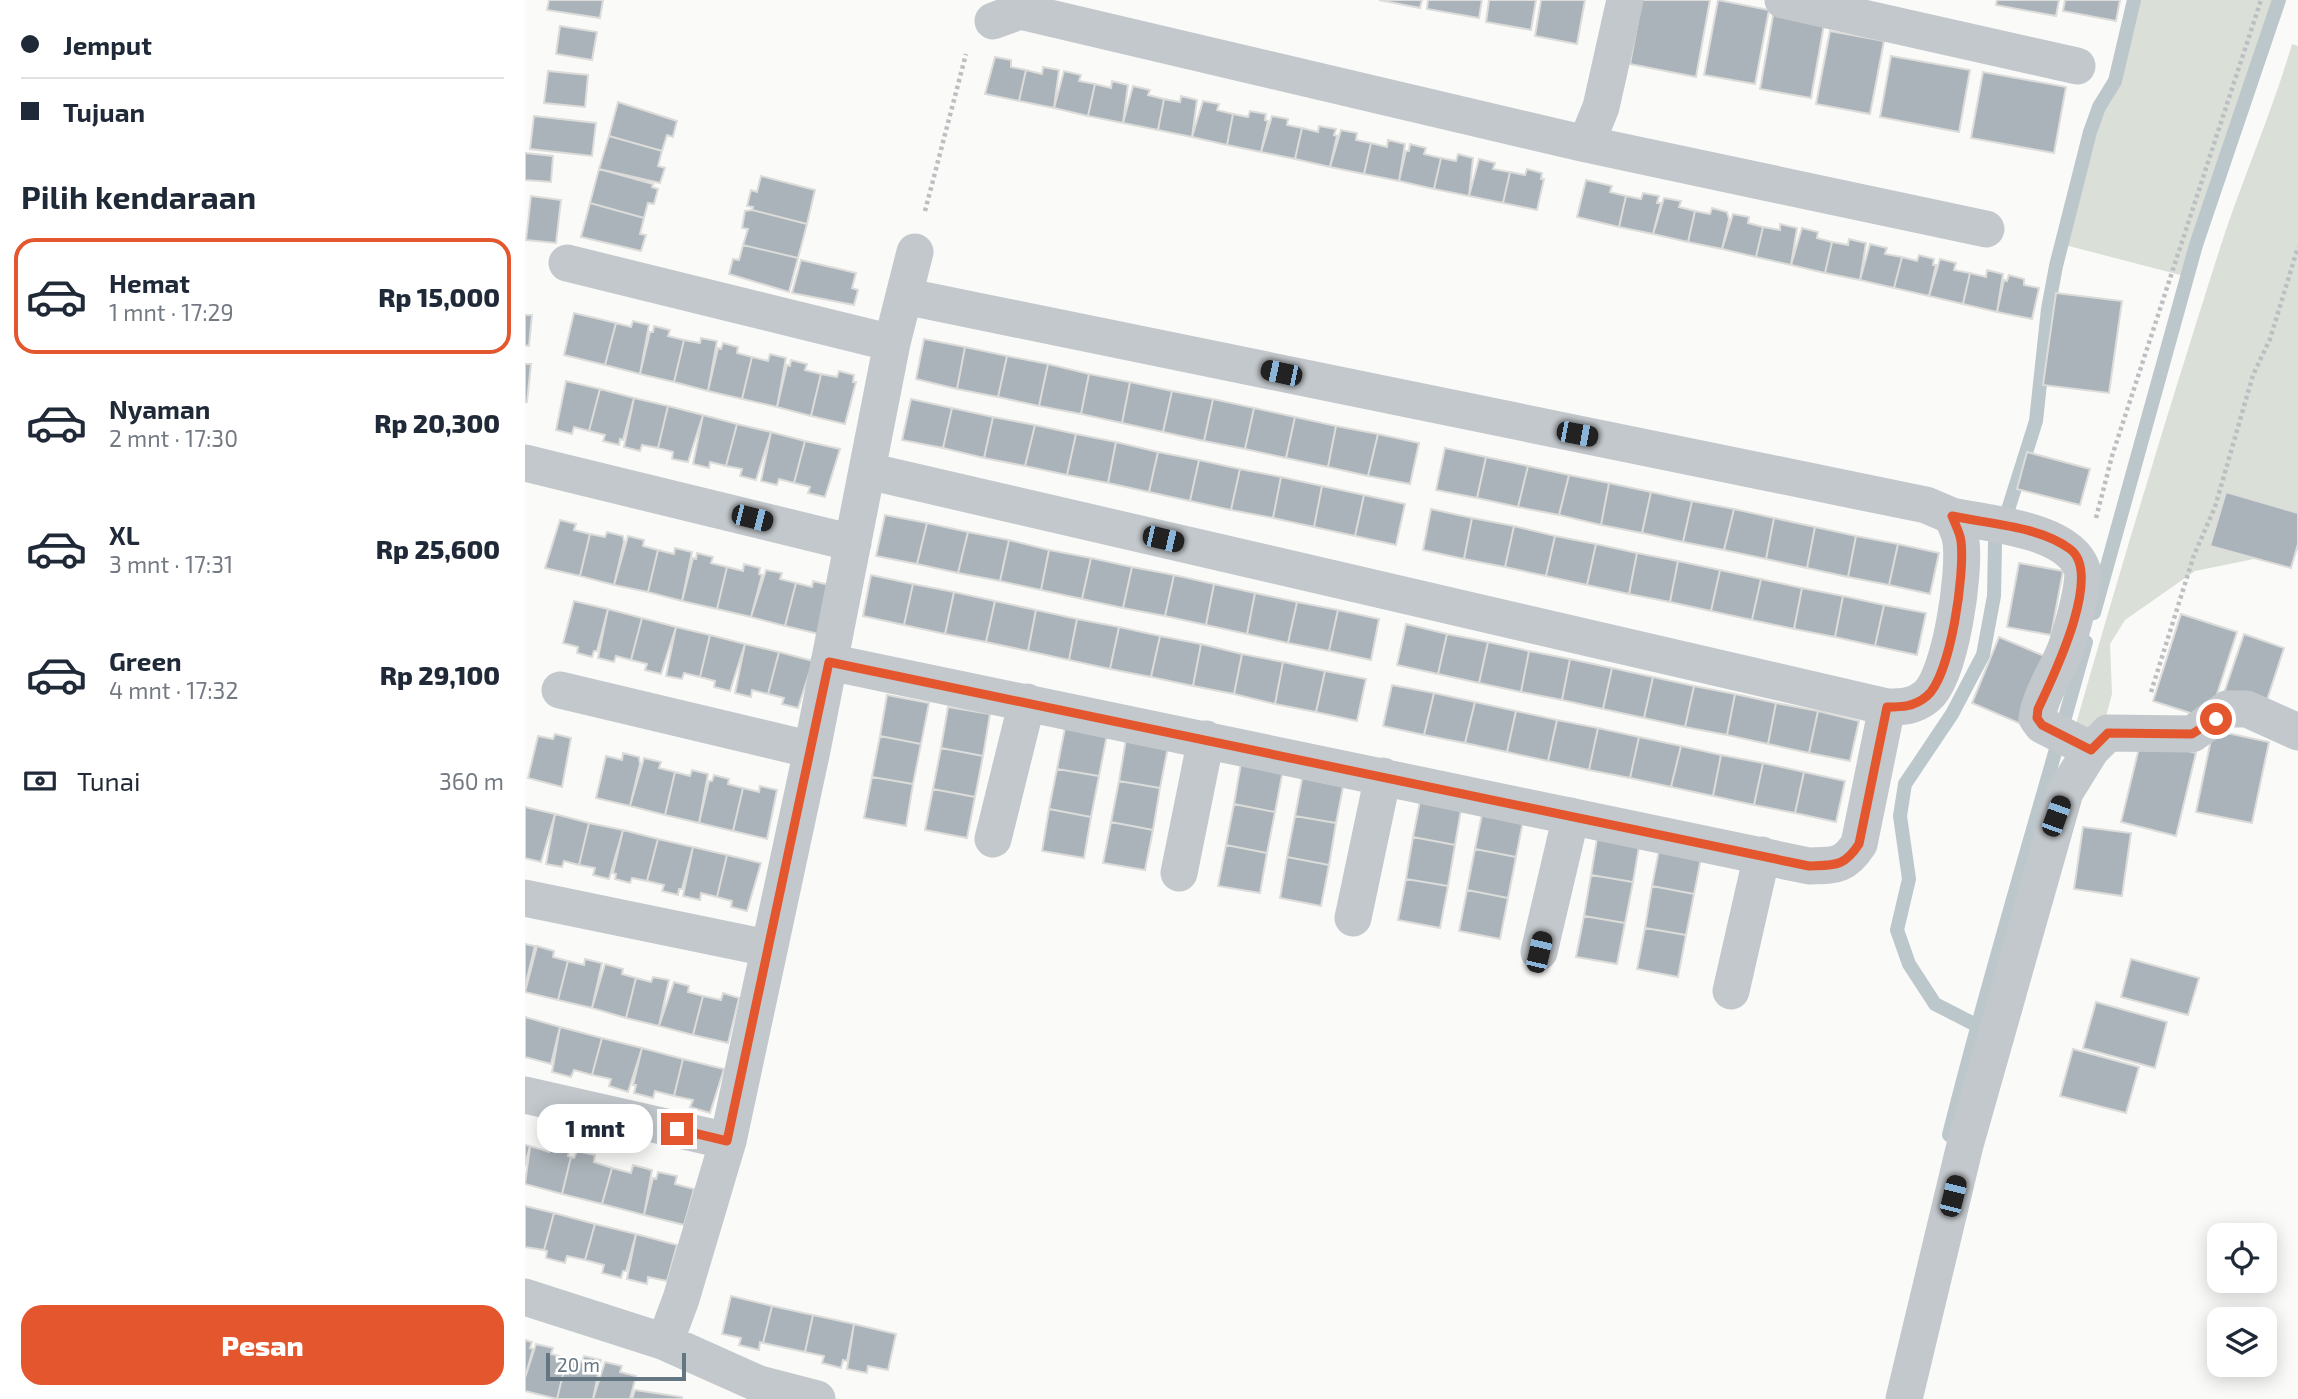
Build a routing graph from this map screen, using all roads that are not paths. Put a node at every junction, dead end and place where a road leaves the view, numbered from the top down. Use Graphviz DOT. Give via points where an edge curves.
graph roads {
  1 [pos="1625,0"];
  2 [pos="1783,0"];
  3 [pos="993,21"];
  4 [pos="2077,66"];
  5 [pos="1586,144"];
  6 [pos="1986,229"];
  7 [pos="915,252"];
  8 [pos="567,263"];
  9 [pos="904,296"];
  10 [pos="892,343"];
  11 [pos="525,463"];
  12 [pos="867,471"];
  13 [pos="1952,516"];
  14 [pos="853,542"];
  15 [pos="829,662"];
  16 [pos="560,690"];
  17 [pos="1027,702"];
  18 [pos="1887,707"];
  19 [pos="2298,732"];
  20 [pos="1206,739"];
  21 [pos="2087,748"];
  22 [pos="811,750"];
  23 [pos="1383,776"];
  24 [pos="1571,816"];
  25 [pos="993,839"];
  26 [pos="1762,855"];
  27 [pos="1179,873"];
  28 [pos="525,898"];
  29 [pos="1353,918"];
  30 [pos="767,948"];
  31 [pos="1539,952"];
  32 [pos="1731,990"];
  33 [pos="525,1095"];
  34 [pos="727,1141"];
  35 [pos="525,1297"];
  36 [pos="665,1342"];
  37 [pos="817,1399"];
  38 [pos="1904,1399"];
  1 -- 5 [label="street" via="1601,107"];
  2 -- 4 [label="street"];
  3 -- 5 [label="street" via="1020,10"];
  5 -- 6 [label="street"];
  7 -- 9 [label="street"];
  8 -- 10 [label="street"];
  9 -- 10 [label="street"];
  9 -- 13 [label="street" via="1926,505"];
  10 -- 12 [label="street"];
  11 -- 14 [label="street"];
  12 -- 14 [label="street"];
  12 -- 18 [label="street"];
  13 -- 18 [label="street" via="1961,540 1961,574 1949,653 1929,695 1911,707"];
  13 -- 21 [label="street" via="2046,536 2073,550 2083,570 2079,593 2066,646 2037,718"];
  14 -- 15 [label="street"];
  15 -- 17 [label="street"];
  15 -- 22 [label="street"];
  16 -- 22 [label="street"];
  17 -- 20 [label="street"];
  17 -- 25 [label="street"];
  18 -- 26 [label="street" via="1859,844 1849,859 1809,866"];
  19 -- 21 [label="street" via="2247,709 2227,709 2192,734 2108,733"];
  20 -- 23 [label="street"];
  20 -- 27 [label="street"];
  21 -- 38 [label="street" via="2056,816 1965,1145"];
  22 -- 30 [label="street"];
  23 -- 24 [label="street"];
  23 -- 29 [label="street"];
  24 -- 26 [label="street"];
  24 -- 31 [label="street"];
  26 -- 32 [label="street"];
  28 -- 30 [label="street"];
  30 -- 34 [label="street"];
  33 -- 34 [label="street"];
  34 -- 36 [label="street"];
  35 -- 36 [label="street"];
  36 -- 37 [label="street" via="759,1384"];
}
